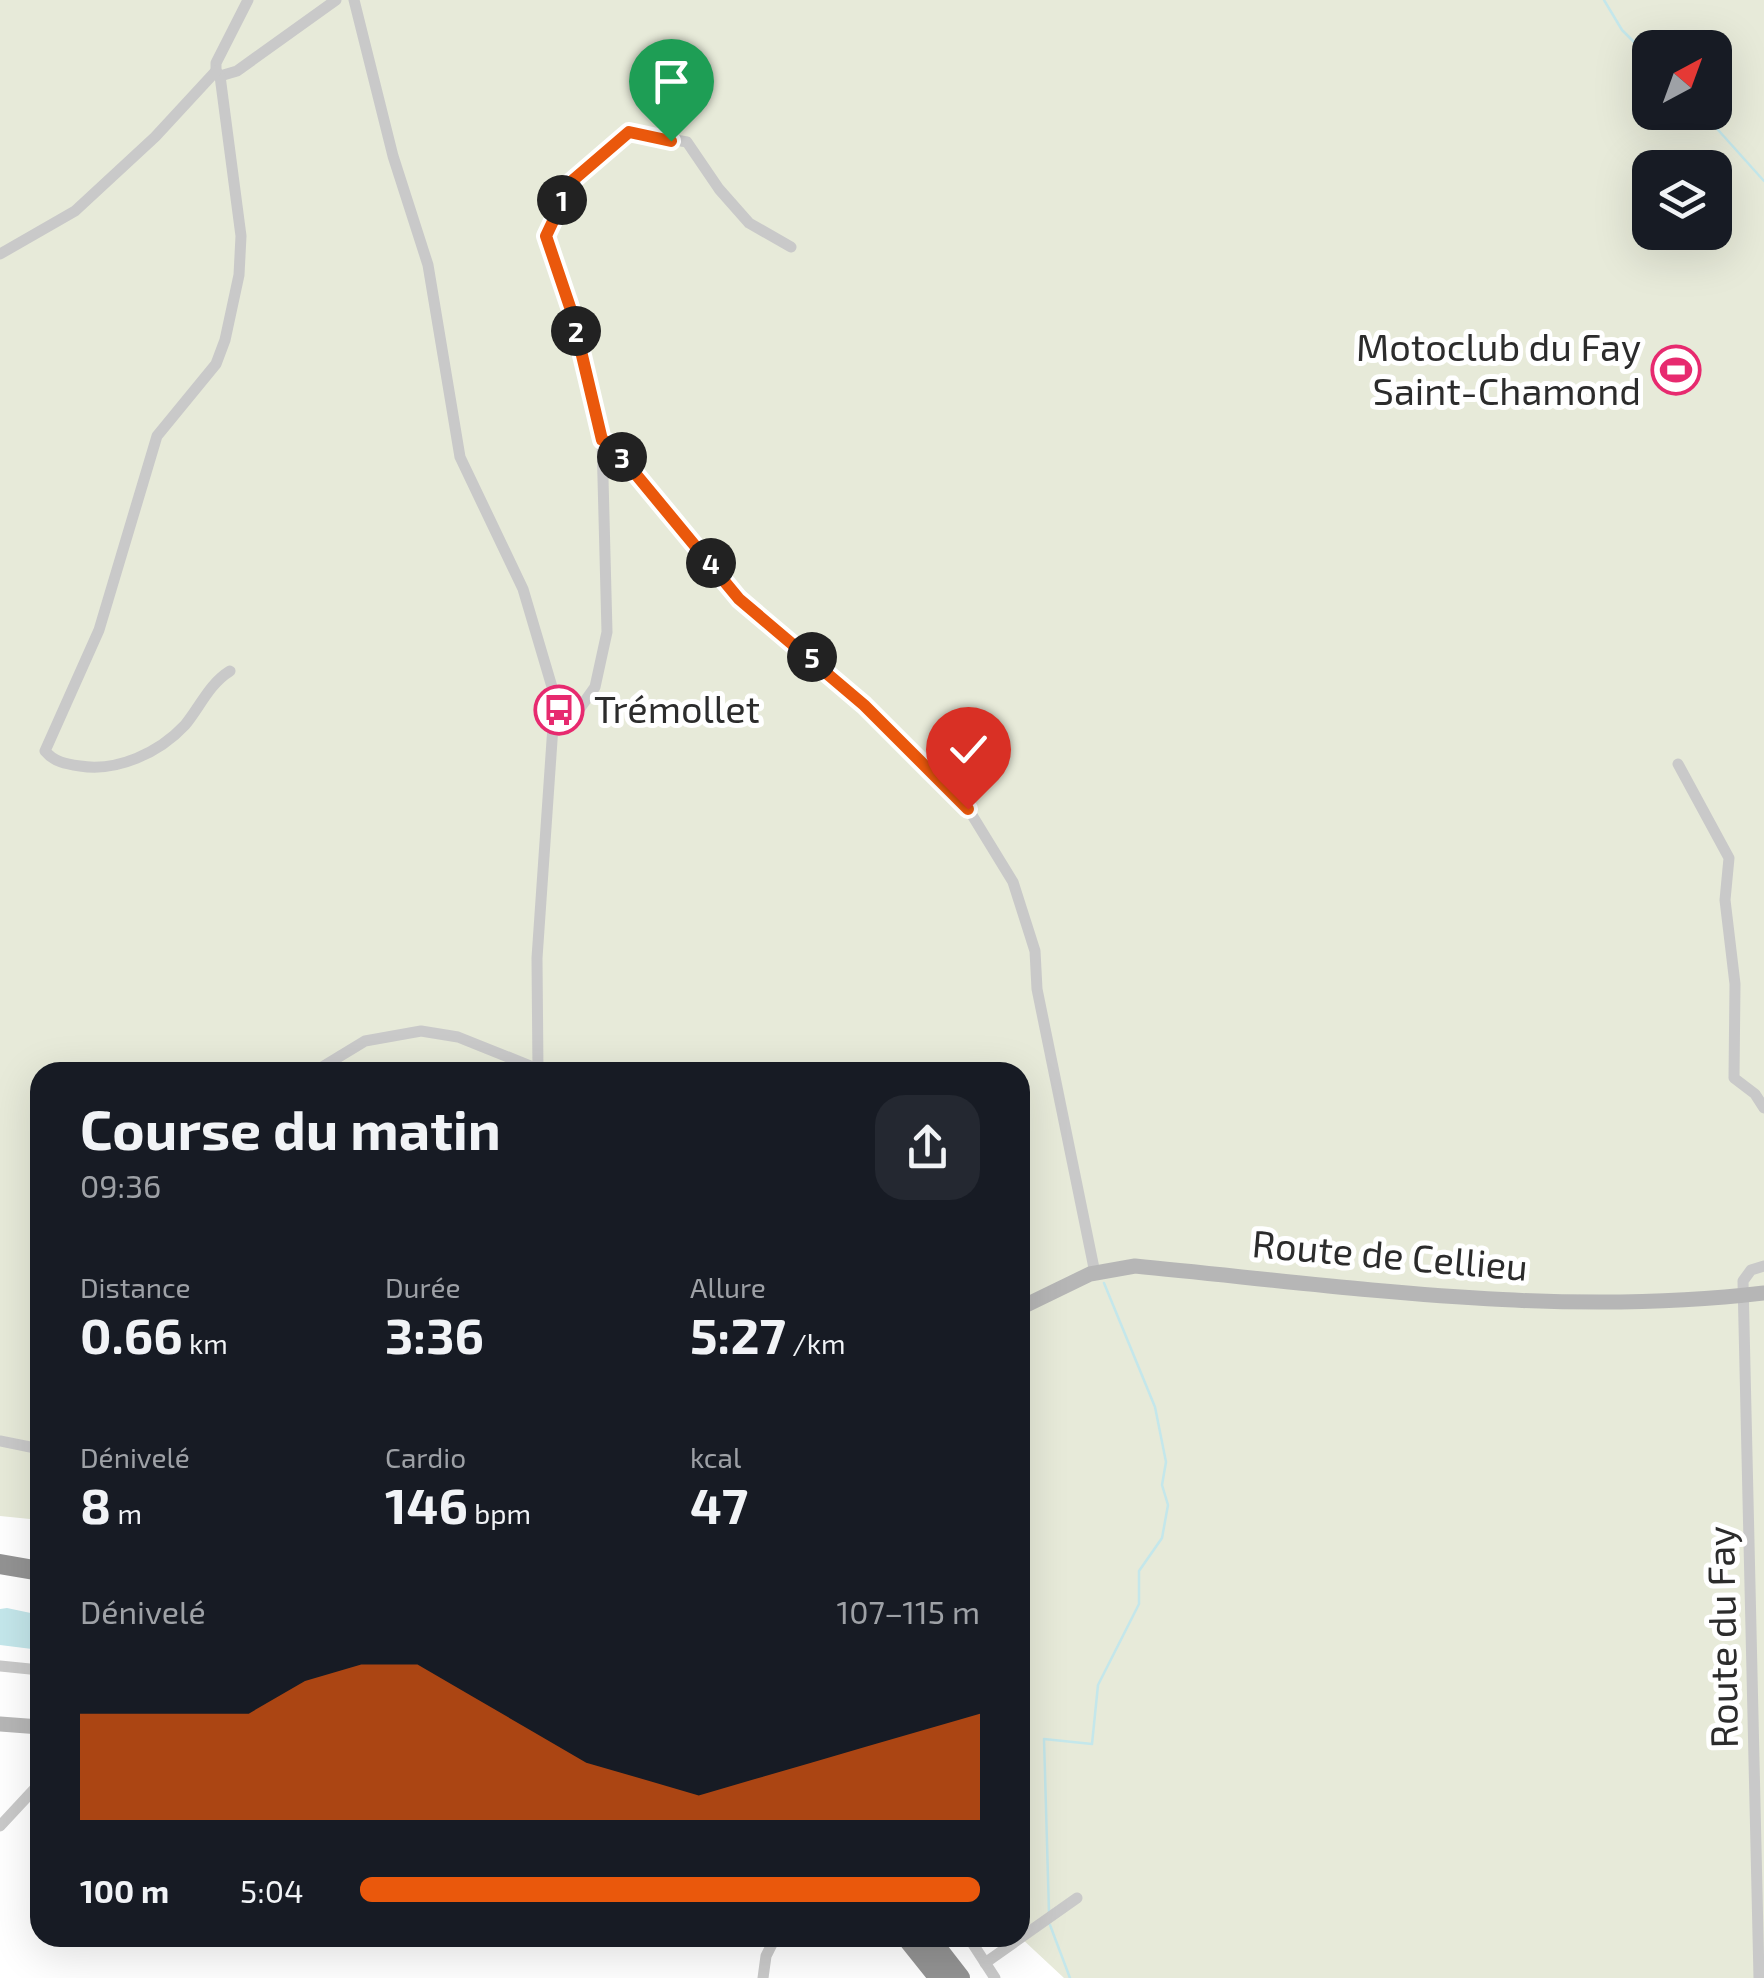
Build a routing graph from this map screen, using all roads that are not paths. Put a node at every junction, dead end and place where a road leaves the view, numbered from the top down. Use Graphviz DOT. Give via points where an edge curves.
graph roads {
  1 [pos="248,0"];
  2 [pos="336,0"];
  3 [pos="354,0"];
  4 [pos="218,74"];
  5 [pos="791,247"];
  6 [pos="0,254"];
  7 [pos="602,440"];
  8 [pos="230,672"];
  9 [pos="556,720"];
  10 [pos="1678,764"];
  11 [pos="330,1062"];
  12 [pos="516,1062"];
  13 [pos="538,1062"];
  14 [pos="1764,1108"];
  15 [pos="1764,1266"];
  16 [pos="1095,1273"];
  17 [pos="1764,1293"];
  18 [pos="1743,1296"];
  19 [pos="1030,1303"];
  20 [pos="0,1441"];
  21 [pos="30,1447"];
  22 [pos="0,1551"];
  23 [pos="30,1561"];
  24 [pos="0,1564"];
  25 [pos="30,1564"];
  26 [pos="0,1666"];
  27 [pos="30,1669"];
  28 [pos="0,1724"];
  29 [pos="30,1726"];
  30 [pos="30,1794"];
  31 [pos="0,1826"];
  32 [pos="1077,1898"];
  33 [pos="1030,1932"];
  34 [pos="770,1947"];
  35 [pos="914,1947"];
  36 [pos="936,1947"];
  37 [pos="975,1947"];
  38 [pos="1007,1947"];
  39 [pos="985,1962"];
  40 [pos="763,1978"];
  41 [pos="938,1978"];
  42 [pos="960,1978"];
  43 [pos="995,1978"];
  44 [pos="1759,1978"];
  1 -- 4 [label="street" via="216,63"];
  2 -- 4 [label="street" via="248,64"];
  3 -- 9 [label="street" via="428,265 454,438 538,627"];
  4 -- 6 [label="street" via="75,211"];
  4 -- 8 [label="street" via="241,236 225,340 216,364 157,436 99,630 45,750 55,760 88,767 132,760 180,729"];
  5 -- 7 [label="street" via="749,223 687,142 629,132 572,181 546,236"];
  7 -- 9 [label="street" via="604,659 587,701"];
  7 -- 16 [label="street" via="739,599 864,705 968,809 1009,873 1035,951 1037,990"];
  9 -- 13 [label="street" via="540,903"];
  10 -- 14 [label="street" via="1729,858 1733,1072"];
  11 -- 12 [label="street" via="365,1041 422,1031"];
  15 -- 18 [label="street" via="1745,1275"];
  16 -- 18 [label="main road, Route de Cellieu" via="1135,1266 1454,1298"];
  16 -- 19 [label="main road, Route de Cellieu"];
  17 -- 18 [label="main road, Route de Cellieu"];
  18 -- 44 [label="street, Route du Fay"];
  20 -- 21 [label="street"];
  22 -- 23 [label="highway"];
  24 -- 25 [label="highway"];
  26 -- 27 [label="street"];
  28 -- 29 [label="main road"];
  30 -- 31 [label="street"];
  32 -- 33 [label="street"];
  34 -- 40 [label="street"];
  35 -- 41 [label="highway"];
  36 -- 42 [label="highway"];
  37 -- 39 [label="street"];
  38 -- 39 [label="street"];
  39 -- 43 [label="street"];
}
